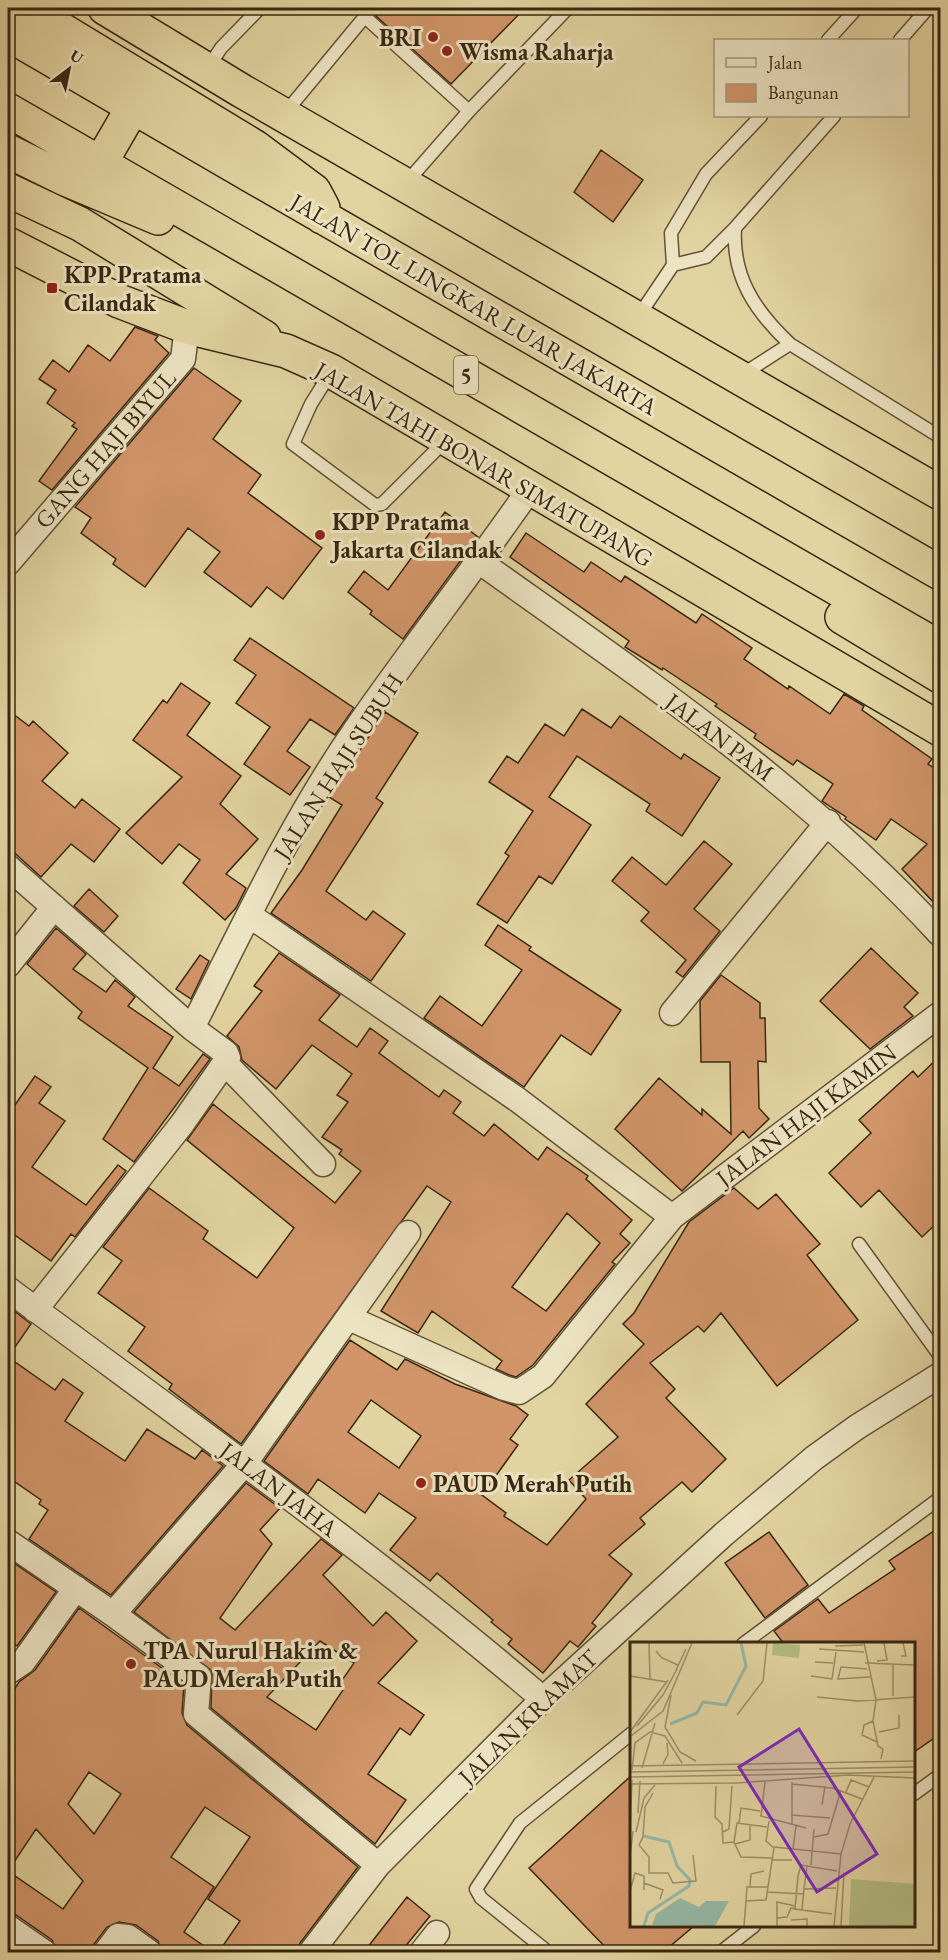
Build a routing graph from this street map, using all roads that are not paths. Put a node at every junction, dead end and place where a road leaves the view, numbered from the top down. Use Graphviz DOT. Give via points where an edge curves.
graph roads {
  1 [pos="26,8"];
  2 [pos="105,8"];
  3 [pos="260,8"];
  4 [pos="568,8"];
  5 [pos="856,8"];
  6 [pos="928,8"];
  7 [pos="369,12"];
  8 [pos="8,34"];
  9 [pos="829,39"];
  10 [pos="901,39"];
  11 [pos="207,70"];
  12 [pos="133,107"];
  13 [pos="8,110"];
  14 [pos="469,111"];
  15 [pos="284,114"];
  16 [pos="760,117"];
  17 [pos="833,117"];
  18 [pos="8,151"];
  19 [pos="100,164"];
  20 [pos="405,183"];
  21 [pos="8,190"];
  22 [pos="322,219"];
  23 [pos="735,228"];
  24 [pos="10,246"];
  25 [pos="250,251"];
  26 [pos="672,265"];
  27 [pos="638,317"];
  28 [pos="187,327"];
  29 [pos="790,344"];
  30 [pos="286,351"];
  31 [pos="331,371"];
  32 [pos="740,376"];
  33 [pos="940,437"];
  34 [pos="446,440"];
  35 [pos="786,485"];
  36 [pos="529,490"];
  37 [pos="940,493"];
  38 [pos="682,499"];
  39 [pos="940,551"];
  40 [pos="480,562"];
  41 [pos="8,563"];
  42 [pos="940,573"];
  43 [pos="940,648"];
  44 [pos="940,676"];
  45 [pos="940,729"];
  46 [pos="828,822"];
  47 [pos="8,867"];
  48 [pos="54,907"];
  49 [pos="249,915"];
  50 [pos="940,934"];
  51 [pos="8,965"];
  52 [pos="672,1013"];
  53 [pos="940,1014"];
  54 [pos="192,1028"];
  55 [pos="226,1064"];
  56 [pos="323,1164"];
  57 [pos="672,1217"];
  58 [pos="408,1233"];
  59 [pos="859,1244"];
  60 [pos="8,1289"];
  61 [pos="35,1310"];
  62 [pos="349,1318"];
  63 [pos="940,1356"];
  64 [pos="940,1375"];
  65 [pos="245,1462"];
  66 [pos="940,1498"];
  67 [pos="8,1542"];
  68 [pos="76,1588"];
  69 [pos="113,1614"];
  70 [pos="746,1642"];
  71 [pos="8,1672"];
  72 [pos="543,1699"];
  73 [pos="630,1735"];
  74 [pos="940,1776"];
  75 [pos="915,1793"];
  76 [pos="378,1865"];
  77 [pos="8,1927"];
  78 [pos="753,1927"];
  79 [pos="437,1933"];
  80 [pos="44,1953"];
  81 [pos="106,1953"];
  82 [pos="149,1953"];
  83 [pos="311,1953"];
  84 [pos="422,1953"];
  85 [pos="548,1953"];
  86 [pos="721,1953"];
  1 -- 22 [label="highway" via="228,129 285,168 314,191 323,208"];
  2 -- 11 [label="highway"];
  3 -- 11 [label="lane" via="221,48"];
  4 -- 14 [label="lane"];
  5 -- 9 [label="lane"];
  6 -- 10 [label="lane"];
  7 -- 14 [label="lane"];
  7 -- 15 [label="lane"];
  8 -- 12 [label="highway, JALAN TOL LINGKAR LUAR JAKARTA"];
  11 -- 15 [label="highway"];
  12 -- 19 [label="highway"];
  12 -- 22 [label="highway, JALAN TOL LINGKAR LUAR JAKARTA"];
  13 -- 19 [label="highway, 5"];
  14 -- 20 [label="lane"];
  15 -- 20 [label="highway"];
  16 -- 26 [label="lane" via="706,174 677,220 671,233"];
  17 -- 23 [label="lane"];
  18 -- 25 [label="highway" via="154,216"];
  19 -- 25 [label="highway, 5"];
  20 -- 27 [label="highway"];
  21 -- 30 [label="highway" via="118,246"];
  22 -- 35 [label="highway, JALAN TOL LINGKAR LUAR JAKARTA"];
  23 -- 26 [label="lane" via="706,257"];
  23 -- 29 [label="lane" via="734,251 740,279 761,314"];
  24 -- 28 [label="highway, JALAN TAHI BONAR SIMATUPANG" via="119,301"];
  25 -- 38 [label="highway, 5"];
  26 -- 27 [label="lane"];
  27 -- 32 [label="highway"];
  28 -- 30 [label="highway, JALAN TAHI BONAR SIMATUPANG"];
  28 -- 41 [label="street, GANG HAJI BIYUL" via="183,359"];
  29 -- 32 [label="lane"];
  29 -- 33 [label="lane"];
  30 -- 31 [label="highway, JALAN TAHI BONAR SIMATUPANG"];
  31 -- 34 [label="highway, JALAN TAHI BONAR SIMATUPANG"];
  31 -- 34 [label="lane" via="310,404 293,444 375,505 382,504"];
  32 -- 37 [label="highway"];
  34 -- 36 [label="highway, JALAN TAHI BONAR SIMATUPANG"];
  35 -- 39 [label="highway" via="866,511"];
  35 -- 42 [label="highway, JALAN TOL LINGKAR LUAR JAKARTA"];
  36 -- 40 [label="street, JALAN HAJI SUBUH"];
  36 -- 45 [label="highway, JALAN TAHI BONAR SIMATUPANG"];
  38 -- 43 [label="highway, 5"];
  38 -- 44 [label="highway" via="713,534 740,555"];
  40 -- 46 [label="street, JALAN PAM" via="704,723"];
  40 -- 49 [label="street, JALAN HAJI SUBUH" via="355,730 266,876"];
  46 -- 50 [label="street, JALAN PAM"];
  46 -- 52 [label="street"];
  47 -- 48 [label="street"];
  48 -- 51 [label="street"];
  48 -- 54 [label="street"];
  49 -- 54 [label="street, JALAN HAJI SUBUH"];
  49 -- 57 [label="street" via="518,1100"];
  53 -- 57 [label="street, JALAN HAJI KAMIN"];
  54 -- 55 [label="street" via="226,1053"];
  55 -- 56 [label="street"];
  55 -- 61 [label="street"];
  57 -- 62 [label="street, JALAN HAJI KAMIN" via="543,1376 519,1392"];
  58 -- 62 [label="street"];
  59 -- 63 [label="lane"];
  60 -- 61 [label="street, JALAN JAHA"];
  61 -- 65 [label="street, JALAN JAHA"];
  62 -- 65 [label="street"];
  64 -- 72 [label="street, JALAN KRAMAT" via="814,1458 724,1534"];
  65 -- 69 [label="street"];
  65 -- 72 [label="street, JALAN JAHA"];
  66 -- 70 [label="lane"];
  67 -- 68 [label="street"];
  68 -- 69 [label="street"];
  68 -- 71 [label="street" via="23,1662"];
  69 -- 76 [label="street" via="199,1677 196,1714"];
  72 -- 76 [label="street, JALAN KRAMAT"];
  73 -- 85 [label="lane" via="520,1823 476,1889 480,1898"];
  74 -- 75 [label="lane"];
  76 -- 83 [label="street, JALAN KRAMAT"];
  77 -- 80 [label="street"];
  78 -- 86 [label="lane"];
  79 -- 84 [label="street"];
  81 -- 82 [label="street" via="118,1936 128,1937"];
}
